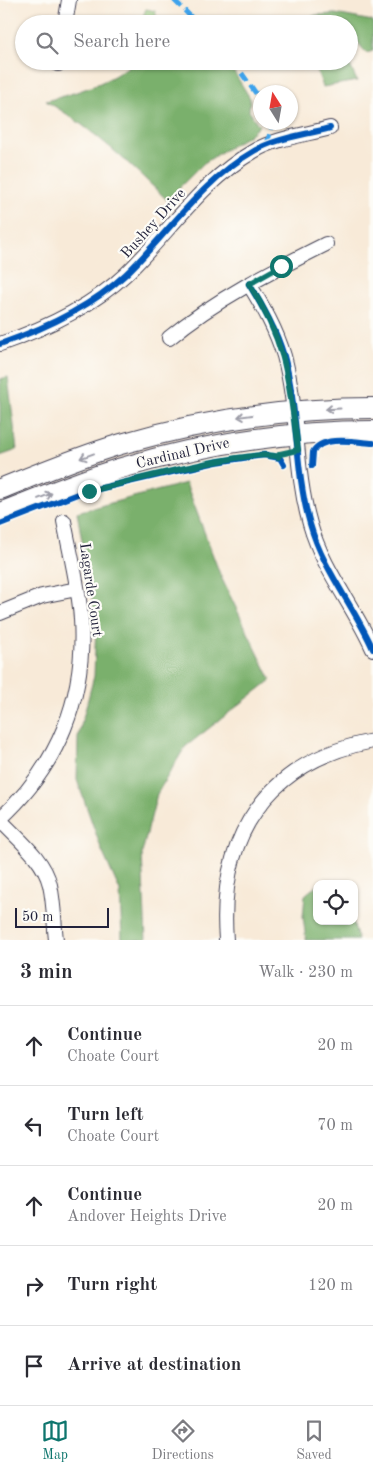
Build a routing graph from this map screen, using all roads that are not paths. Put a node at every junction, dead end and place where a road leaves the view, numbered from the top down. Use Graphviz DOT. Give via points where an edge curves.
graph roads {
  1 [pos="69,0"];
  2 [pos="66,15"];
  3 [pos="330,128"];
  4 [pos="326,244"];
  5 [pos="249,284"];
  6 [pos="169,338"];
  7 [pos="0,344"];
  8 [pos="373,408"];
  9 [pos="293,410"];
  10 [pos="373,431"];
  11 [pos="296,433"];
  12 [pos="0,489"];
  13 [pos="0,514"];
  14 [pos="64,521"];
  15 [pos="77,589"];
  16 [pos="0,613"];
  17 [pos="373,649"];
  18 [pos="373,741"];
  19 [pos="0,820"];
  20 [pos="56,940"];
  21 [pos="226,940"];
  1 -- 2 [label="street"];
  3 -- 7 [label="street, Bushey Drive" via="267,144 239,160 200,190 149,250 114,284 56,321"];
  4 -- 5 [label="street"];
  5 -- 6 [label="street"];
  5 -- 9 [label="street" via="278,340"];
  8 -- 9 [label="main road, Cardinal Drive, one-way"];
  9 -- 11 [label="street"];
  9 -- 12 [label="main road, Cardinal Drive, one-way" via="220,420 119,444"];
  10 -- 11 [label="main road, Cardinal Drive"];
  13 -- 11 [label="main road, Cardinal Drive, one-way" via="134,465 219,445"];
  11 -- 17 [label="street" via="310,525 333,576"];
  14 -- 15 [label="street, Lagarde Court"];
  15 -- 16 [label="street" via="42,596"];
  15 -- 19 [label="street, Lagarde Court" via="82,644 71,714 49,762"];
  18 -- 21 [label="street" via="320,756 283,780 265,798 242,834 233,856 226,900"];
  19 -- 20 [label="street" via="38,860 45,872 50,885"];
}
